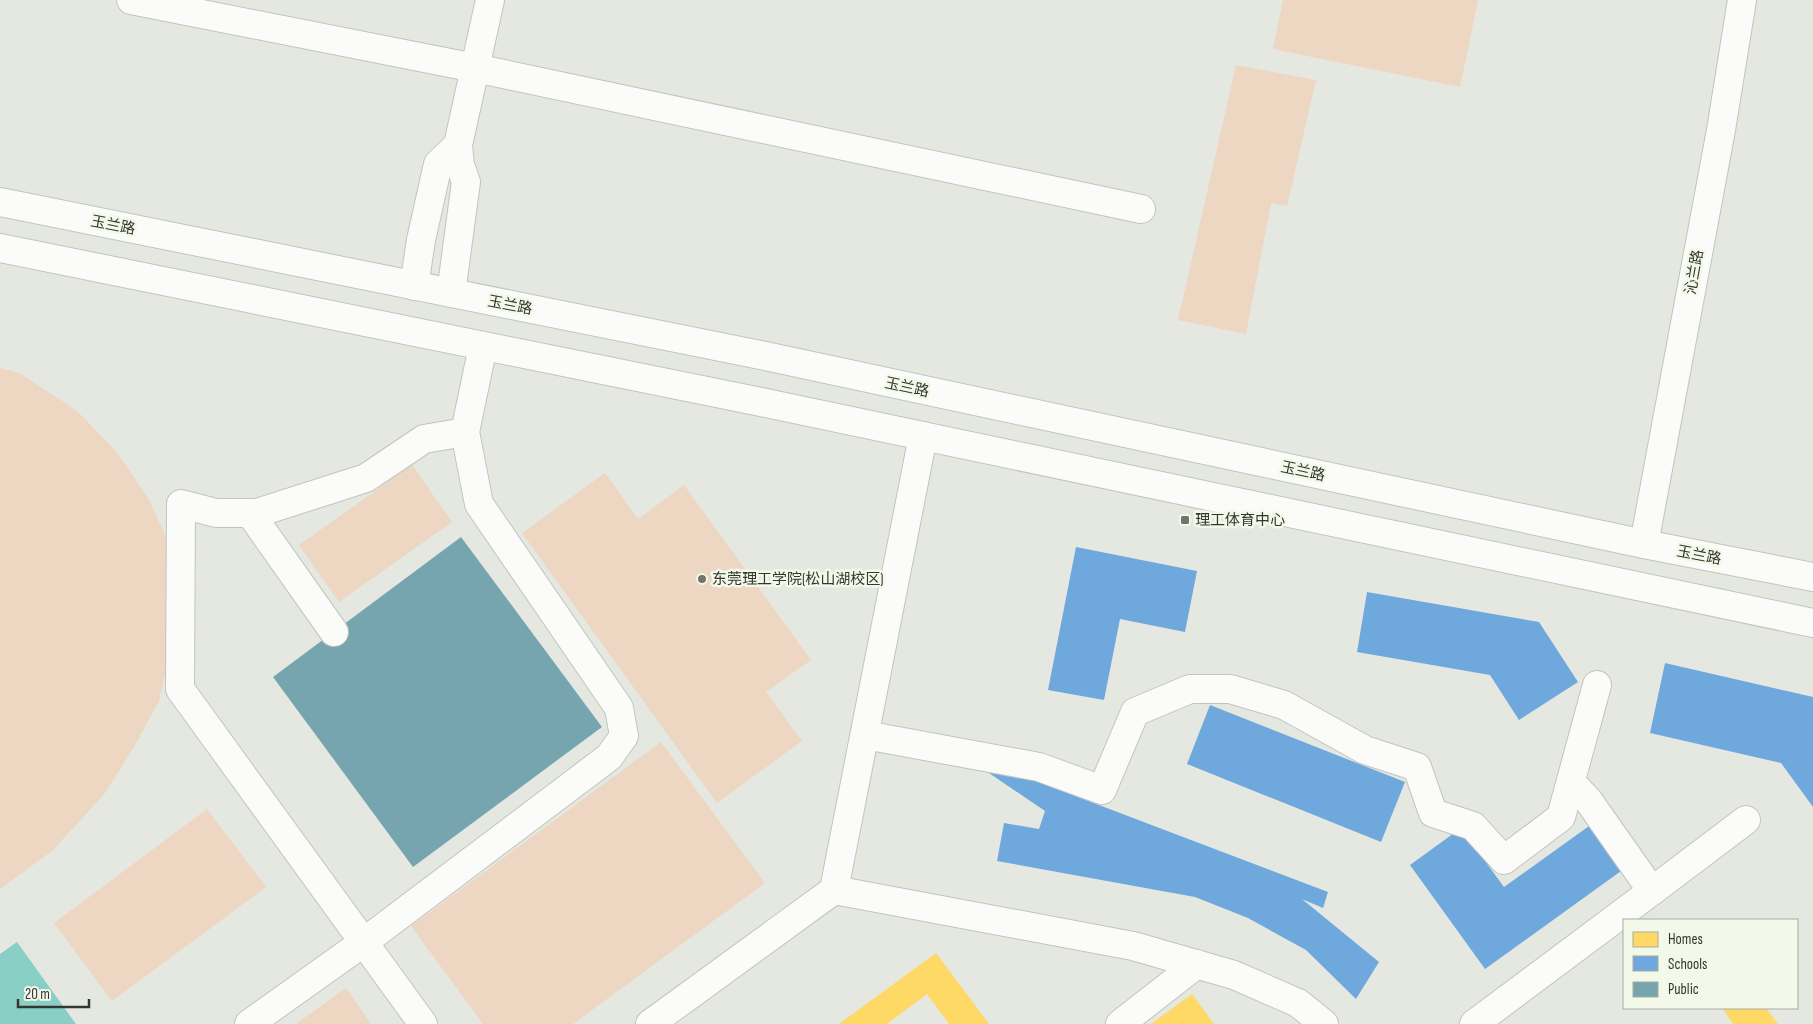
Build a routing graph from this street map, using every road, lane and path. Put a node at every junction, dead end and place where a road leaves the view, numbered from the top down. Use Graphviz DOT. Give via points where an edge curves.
graph roads {
  1 [pos="131,0"];
  2 [pos="490,0"];
  3 [pos="1742,0"];
  4 [pos="475,68"];
  5 [pos="458,145"];
  6 [pos="0,202"];
  7 [pos="1141,210"];
  8 [pos="0,248"];
  9 [pos="414,286"];
  10 [pos="451,293"];
  11 [pos="483,346"];
  12 [pos="465,432"];
  13 [pos="923,436"];
  14 [pos="250,513"];
  15 [pos="1644,544"];
  16 [pos="1813,577"];
  17 [pos="1813,623"];
  18 [pos="334,632"];
  19 [pos="1597,685"];
  20 [pos="864,735"];
  21 [pos="1571,782"];
  22 [pos="1746,820"];
  23 [pos="834,890"];
  24 [pos="1652,891"];
  25 [pos="364,942"];
  26 [pos="1197,964"];
  27 [pos="249,1024"];
  28 [pos="424,1024"];
  29 [pos="650,1024"];
  30 [pos="1120,1024"];
  31 [pos="1324,1024"];
  32 [pos="1474,1024"];
  1 -- 4 [label="street"];
  2 -- 4 [label="street"];
  3 -- 15 [label="street, 沁兰路"];
  4 -- 5 [label="street"];
  4 -- 7 [label="street"];
  5 -- 9 [label="street" via="438,164"];
  5 -- 10 [label="street" via="466,182"];
  6 -- 9 [label="street, 玉兰路"];
  8 -- 11 [label="street"];
  9 -- 10 [label="street, 玉兰路"];
  10 -- 15 [label="street, 玉兰路" via="780,359"];
  11 -- 12 [label="street"];
  11 -- 13 [label="street"];
  12 -- 14 [label="street" via="424,439 366,478 257,514"];
  12 -- 25 [label="street" via="479,504 619,708 624,736 609,756"];
  13 -- 17 [label="street"];
  13 -- 20 [label="street"];
  14 -- 18 [label="street"];
  14 -- 25 [label="street" via="216,513 181,504 180,689"];
  15 -- 16 [label="street, 玉兰路"];
  19 -- 21 [label="street"];
  20 -- 21 [label="street" via="1039,767 1102,790 1135,712 1190,689 1230,689 1284,705 1365,750 1417,767 1433,813 1473,826 1504,860 1561,817"];
  20 -- 23 [label="street"];
  21 -- 24 [label="street" via="1588,800"];
  22 -- 24 [label="street"];
  23 -- 26 [label="street" via="1133,946"];
  23 -- 29 [label="street"];
  24 -- 32 [label="street"];
  25 -- 27 [label="street"];
  25 -- 28 [label="street"];
  26 -- 30 [label="street"];
  26 -- 31 [label="street" via="1234,975 1298,1003"];
}
